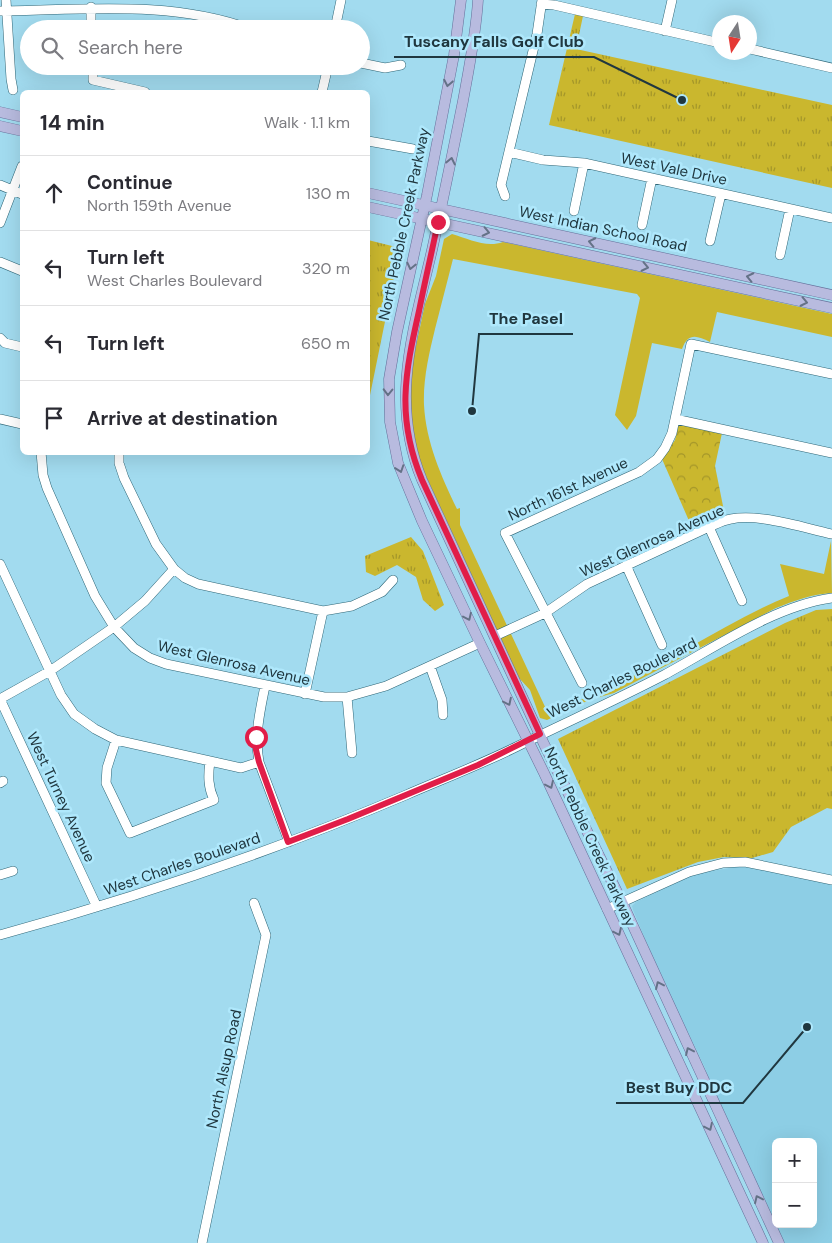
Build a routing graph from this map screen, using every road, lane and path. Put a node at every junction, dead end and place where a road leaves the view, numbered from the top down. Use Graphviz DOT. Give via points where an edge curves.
graph roads {
  1 [pos="6,0"];
  2 [pos="341,0"];
  3 [pos="460,0"];
  4 [pos="478,0"];
  5 [pos="672,0"];
  6 [pos="157,2"];
  7 [pos="542,2"];
  8 [pos="91,7"];
  9 [pos="3,11"];
  10 [pos="92,20"];
  11 [pos="228,20"];
  12 [pos="337,20"];
  13 [pos="666,31"];
  14 [pos="712,41"];
  15 [pos="757,51"];
  16 [pos="370,65"];
  17 [pos="401,65"];
  18 [pos="832,68"];
  19 [pos="93,75"];
  20 [pos="326,75"];
  21 [pos="13,90"];
  22 [pos="137,90"];
  23 [pos="322,90"];
  24 [pos="0,112"];
  25 [pos="20,117"];
  26 [pos="0,126"];
  27 [pos="20,131"];
  28 [pos="370,141"];
  29 [pos="413,149"];
  30 [pos="509,152"];
  31 [pos="584,164"];
  32 [pos="20,171"];
  33 [pos="652,178"];
  34 [pos="0,185"];
  35 [pos="13,190"];
  36 [pos="20,193"];
  37 [pos="370,193"];
  38 [pos="721,194"];
  39 [pos="505,196"];
  40 [pos="425,205"];
  41 [pos="370,207"];
  42 [pos="441,209"];
  43 [pos="790,209"];
  44 [pos="574,211"];
  45 [pos="422,218"];
  46 [pos="832,218"];
  47 [pos="438,222"];
  48 [pos="0,224"];
  49 [pos="642,225"];
  50 [pos="710,241"];
  51 [pos="780,255"];
  52 [pos="0,262"];
  53 [pos="20,270"];
  54 [pos="832,295"];
  55 [pos="832,308"];
  56 [pos="0,338"];
  57 [pos="20,347"];
  58 [pos="832,374"];
  59 [pos="675,418"];
  60 [pos="0,419"];
  61 [pos="406,421"];
  62 [pos="390,422"];
  63 [pos="20,424"];
  64 [pos="832,453"];
  65 [pos="42,455"];
  66 [pos="119,455"];
  67 [pos="709,527"];
  68 [pos="832,534"];
  69 [pos="0,564"];
  70 [pos="626,565"];
  71 [pos="174,569"];
  72 [pos="393,580"];
  73 [pos="832,598"];
  74 [pos="742,601"];
  75 [pos="323,610"];
  76 [pos="545,613"];
  77 [pos="114,627"];
  78 [pos="495,636"];
  79 [pos="480,643"];
  80 [pos="662,645"];
  81 [pos="430,666"];
  82 [pos="50,671"];
  83 [pos="582,683"];
  84 [pos="266,686"];
  85 [pos="305,694"];
  86 [pos="347,697"];
  87 [pos="0,699"];
  88 [pos="444,715"];
  89 [pos="540,734"];
  90 [pos="116,740"];
  91 [pos="528,741"];
  92 [pos="352,753"];
  93 [pos="210,761"];
  94 [pos="259,762"];
  95 [pos="288,842"];
  96 [pos="13,871"];
  97 [pos="0,875"];
  98 [pos="832,880"];
  99 [pos="622,902"];
  100 [pos="254,903"];
  101 [pos="97,907"];
  102 [pos="607,908"];
  103 [pos="0,935"];
  104 [pos="702,1078"];
  105 [pos="689,1084"];
  106 [pos="202,1243"];
  107 [pos="763,1243"];
  108 [pos="778,1243"];
  1 -- 9 [label="street"];
  2 -- 12 [label="street"];
  3 -- 40 [label="main road, North Pebble Creek Parkway, one-way" via="454,55"];
  42 -- 4 [label="main road, North Pebble Creek Parkway, one-way" via="473,49"];
  5 -- 13 [label="street"];
  6 -- 8 [label="street"];
  6 -- 11 [label="street"];
  7 -- 13 [label="street"];
  7 -- 30 [label="street"];
  8 -- 9 [label="street"];
  8 -- 10 [label="street"];
  9 -- 21 [label="street"];
  13 -- 14 [label="street"];
  15 -- 18 [label="street"];
  16 -- 17 [label="street" via="385,68"];
  19 -- 22 [label="street" via="93,80"];
  20 -- 23 [label="street"];
  24 -- 25 [label="main road"];
  26 -- 27 [label="main road"];
  28 -- 29 [label="street"];
  30 -- 31 [label="street, West Vale Drive" via="543,160"];
  30 -- 39 [label="street" via="501,185"];
  31 -- 33 [label="street, West Vale Drive"];
  31 -- 44 [label="street"];
  32 -- 35 [label="street"];
  33 -- 38 [label="street, West Vale Drive"];
  33 -- 49 [label="street"];
  34 -- 35 [label="street"];
  35 -- 36 [label="street"];
  35 -- 48 [label="street"];
  37 -- 40 [label="main road, West Indian School Road"];
  38 -- 43 [label="street, West Vale Drive"];
  38 -- 50 [label="street"];
  40 -- 42 [label="main road, West Indian School Road"];
  40 -- 45 [label="main road, North Pebble Creek Parkway"];
  41 -- 45 [label="main road, West Indian School Road"];
  42 -- 47 [label="main road, North Pebble Creek Parkway"];
  54 -- 42 [label="main road, West Indian School Road, one-way"];
  43 -- 46 [label="street, West Vale Drive"];
  43 -- 51 [label="street"];
  45 -- 47 [label="main road, West Indian School Road"];
  45 -- 62 [label="main road, North Pebble Creek Parkway, one-way" via="391,362"];
  47 -- 55 [label="main road, West Indian School Road, one-way"];
  47 -- 61 [label="main road, North Pebble Creek Parkway" via="408,361"];
  52 -- 53 [label="street"];
  56 -- 57 [label="street" via="5,343"];
  58 -- 59 [label="street, North 161st Avenue" via="691,344"];
  59 -- 64 [label="street"];
  59 -- 76 [label="street, North 161st Avenue" via="665,448 639,472 505,533"];
  60 -- 63 [label="street"];
  61 -- 62 [label="main road"];
  61 -- 78 [label="main road, North Pebble Creek Parkway" via="412,456"];
  62 -- 79 [label="main road, North Pebble Creek Parkway, one-way" via="405,484"];
  65 -- 77 [label="street, West Glenrosa Avenue" via="47,488 96,596"];
  66 -- 71 [label="street" via="128,486 156,544"];
  67 -- 68 [label="street, West Glenrosa Avenue" via="729,519 750,518"];
  67 -- 70 [label="street, West Glenrosa Avenue"];
  67 -- 74 [label="street"];
  69 -- 82 [label="street"];
  70 -- 76 [label="street, West Glenrosa Avenue" via="587,584"];
  70 -- 80 [label="street"];
  71 -- 75 [label="street" via="198,584"];
  71 -- 77 [label="street" via="145,601"];
  72 -- 75 [label="street" via="382,592 352,606"];
  73 -- 89 [label="street, West Charles Boulevard" via="790,608 623,696"];
  75 -- 85 [label="street"];
  76 -- 78 [label="street, West Glenrosa Avenue"];
  76 -- 83 [label="street, North 161st Avenue"];
  77 -- 82 [label="street"];
  77 -- 84 [label="street, West Glenrosa Avenue" via="134,648 150,658"];
  78 -- 89 [label="main road, North Pebble Creek Parkway"];
  79 -- 81 [label="street, West Glenrosa Avenue"];
  79 -- 91 [label="main road, North Pebble Creek Parkway, one-way"];
  81 -- 86 [label="street, West Glenrosa Avenue" via="386,686"];
  81 -- 88 [label="street"];
  82 -- 87 [label="street"];
  82 -- 90 [label="street" via="74,714"];
  84 -- 85 [label="street, West Glenrosa Avenue"];
  84 -- 94 [label="street" via="257,730"];
  85 -- 86 [label="street, West Glenrosa Avenue" via="324,698"];
  86 -- 92 [label="street"];
  87 -- 101 [label="street, West Turney Avenue"];
  89 -- 91 [label="street, West Charles Boulevard"];
  89 -- 99 [label="main road, North Pebble Creek Parkway"];
  90 -- 93 [label="street"];
  90 -- 93 [label="street" via="106,783 130,833 214,800 208,779"];
  91 -- 95 [label="street, West Charles Boulevard" via="478,765"];
  91 -- 102 [label="main road, North Pebble Creek Parkway, one-way"];
  93 -- 94 [label="street" via="241,768"];
  94 -- 95 [label="street"];
  95 -- 101 [label="street, West Charles Boulevard"];
  96 -- 97 [label="street"];
  98 -- 99 [label="street" via="745,862 723,863 689,872"];
  99 -- 102 [label="street"];
  104 -- 99 [label="main road, North Pebble Creek Parkway, one-way"];
  100 -- 106 [label="street, North Alsup Road" via="266,935"];
  101 -- 103 [label="street, West Charles Boulevard"];
  102 -- 105 [label="main road, North Pebble Creek Parkway, one-way"];
  104 -- 105 [label="main road"];
  108 -- 104 [label="main road, North Pebble Creek Parkway, one-way"];
  105 -- 107 [label="main road, North Pebble Creek Parkway, one-way"];
}
